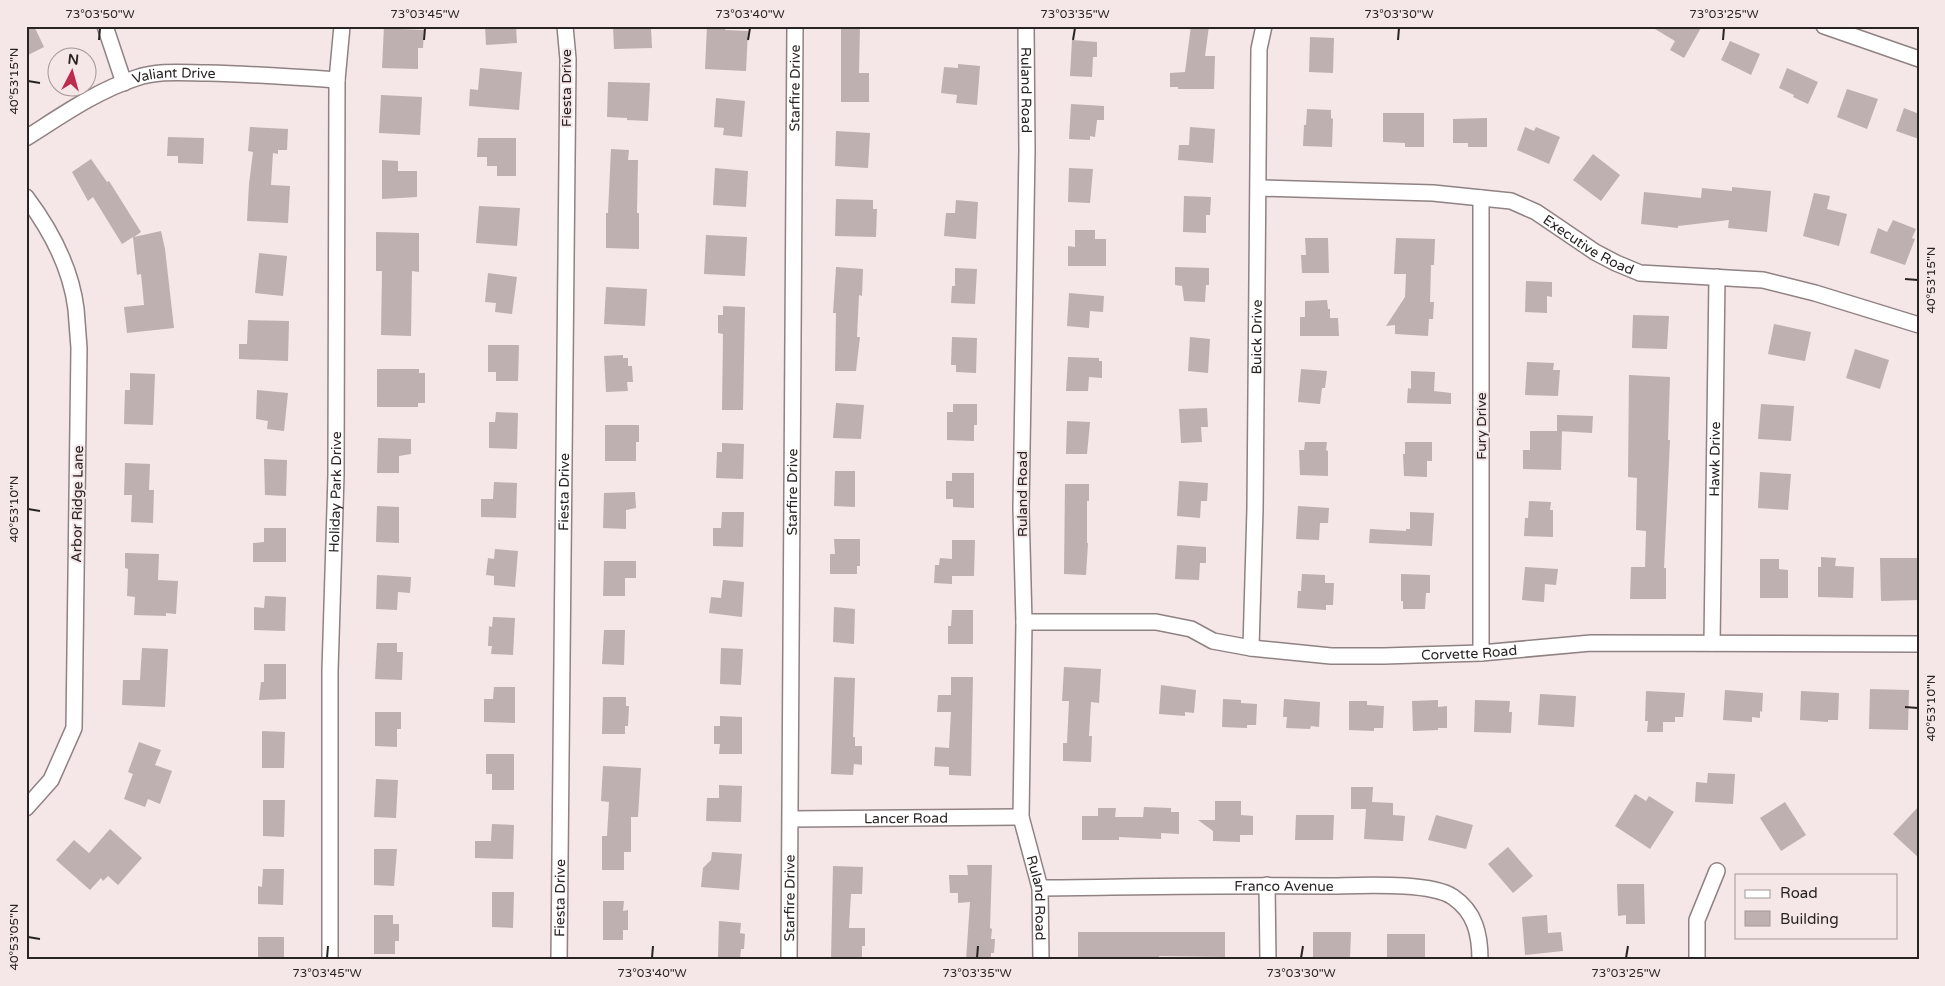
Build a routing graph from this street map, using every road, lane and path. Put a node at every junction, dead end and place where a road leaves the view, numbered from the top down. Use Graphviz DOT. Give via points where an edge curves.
graph roads {
  1 [pos="105,26"];
  2 [pos="342,26"];
  3 [pos="565,26"];
  4 [pos="795,26"];
  5 [pos="1026,26"];
  6 [pos="1264,26"];
  7 [pos="1824,26"];
  8 [pos="1919,59"];
  9 [pos="337,80"];
  10 [pos="124,83"];
  11 [pos="26,138"];
  12 [pos="1258,188"];
  13 [pos="26,197"];
  14 [pos="1481,198"];
  15 [pos="1717,277"];
  16 [pos="1919,325"];
  17 [pos="1024,622"];
  18 [pos="1712,643"];
  19 [pos="1919,644"];
  20 [pos="1251,648"];
  21 [pos="1481,653"];
  22 [pos="26,808"];
  23 [pos="1021,817"];
  24 [pos="791,819"];
  25 [pos="1717,871"];
  26 [pos="1267,885"];
  27 [pos="1040,888"];
  28 [pos="330,960"];
  29 [pos="559,960"];
  30 [pos="789,960"];
  31 [pos="1041,960"];
  32 [pos="1268,960"];
  33 [pos="1480,960"];
  34 [pos="1697,960"];
  1 -- 10 [label="street"];
  2 -- 9 [label="street, Holiday Park Drive"];
  3 -- 29 [label="street, Fiesta Drive" via="568,59"];
  4 -- 24 [label="street, Starfire Drive"];
  5 -- 17 [label="street, Ruland Road"];
  6 -- 12 [label="street, Buick Drive" via="1259,49"];
  7 -- 8 [label="street"];
  9 -- 10 [label="street, Valiant Drive" via="165,72"];
  9 -- 28 [label="street, Holiday Park Drive"];
  10 -- 11 [label="street, Valiant Drive" via="79,104"];
  12 -- 14 [label="street, Executive Road" via="1433,193"];
  12 -- 20 [label="street, Buick Drive"];
  13 -- 22 [label="street, Arbor Ridge Lane" via="41,217 60,254 76,307 79,348 74,728 51,780"];
  14 -- 15 [label="street, Executive Road" via="1511,200 1536,212 1595,252 1640,273"];
  14 -- 21 [label="street, Fury Drive"];
  15 -- 16 [label="street, Executive Road" via="1763,280"];
  15 -- 18 [label="street, Hawk Drive"];
  17 -- 20 [label="street, Corvette Road" via="1156,622 1191,629 1213,641"];
  17 -- 23 [label="street, Ruland Road"];
  18 -- 19 [label="street, Corvette Road"];
  18 -- 21 [label="street, Corvette Road" via="1591,643"];
  20 -- 21 [label="street, Corvette Road" via="1331,656"];
  23 -- 24 [label="street, Lancer Road"];
  23 -- 27 [label="street, Ruland Road"];
  24 -- 30 [label="street, Starfire Drive"];
  25 -- 34 [label="street" via="1697,920"];
  26 -- 27 [label="street, Franco Avenue"];
  26 -- 32 [label="street"];
  26 -- 33 [label="street, Franco Avenue" via="1426,887 1435,890 1452,897 1471,913 1480,945"];
  27 -- 31 [label="street, Ruland Road"];
}
